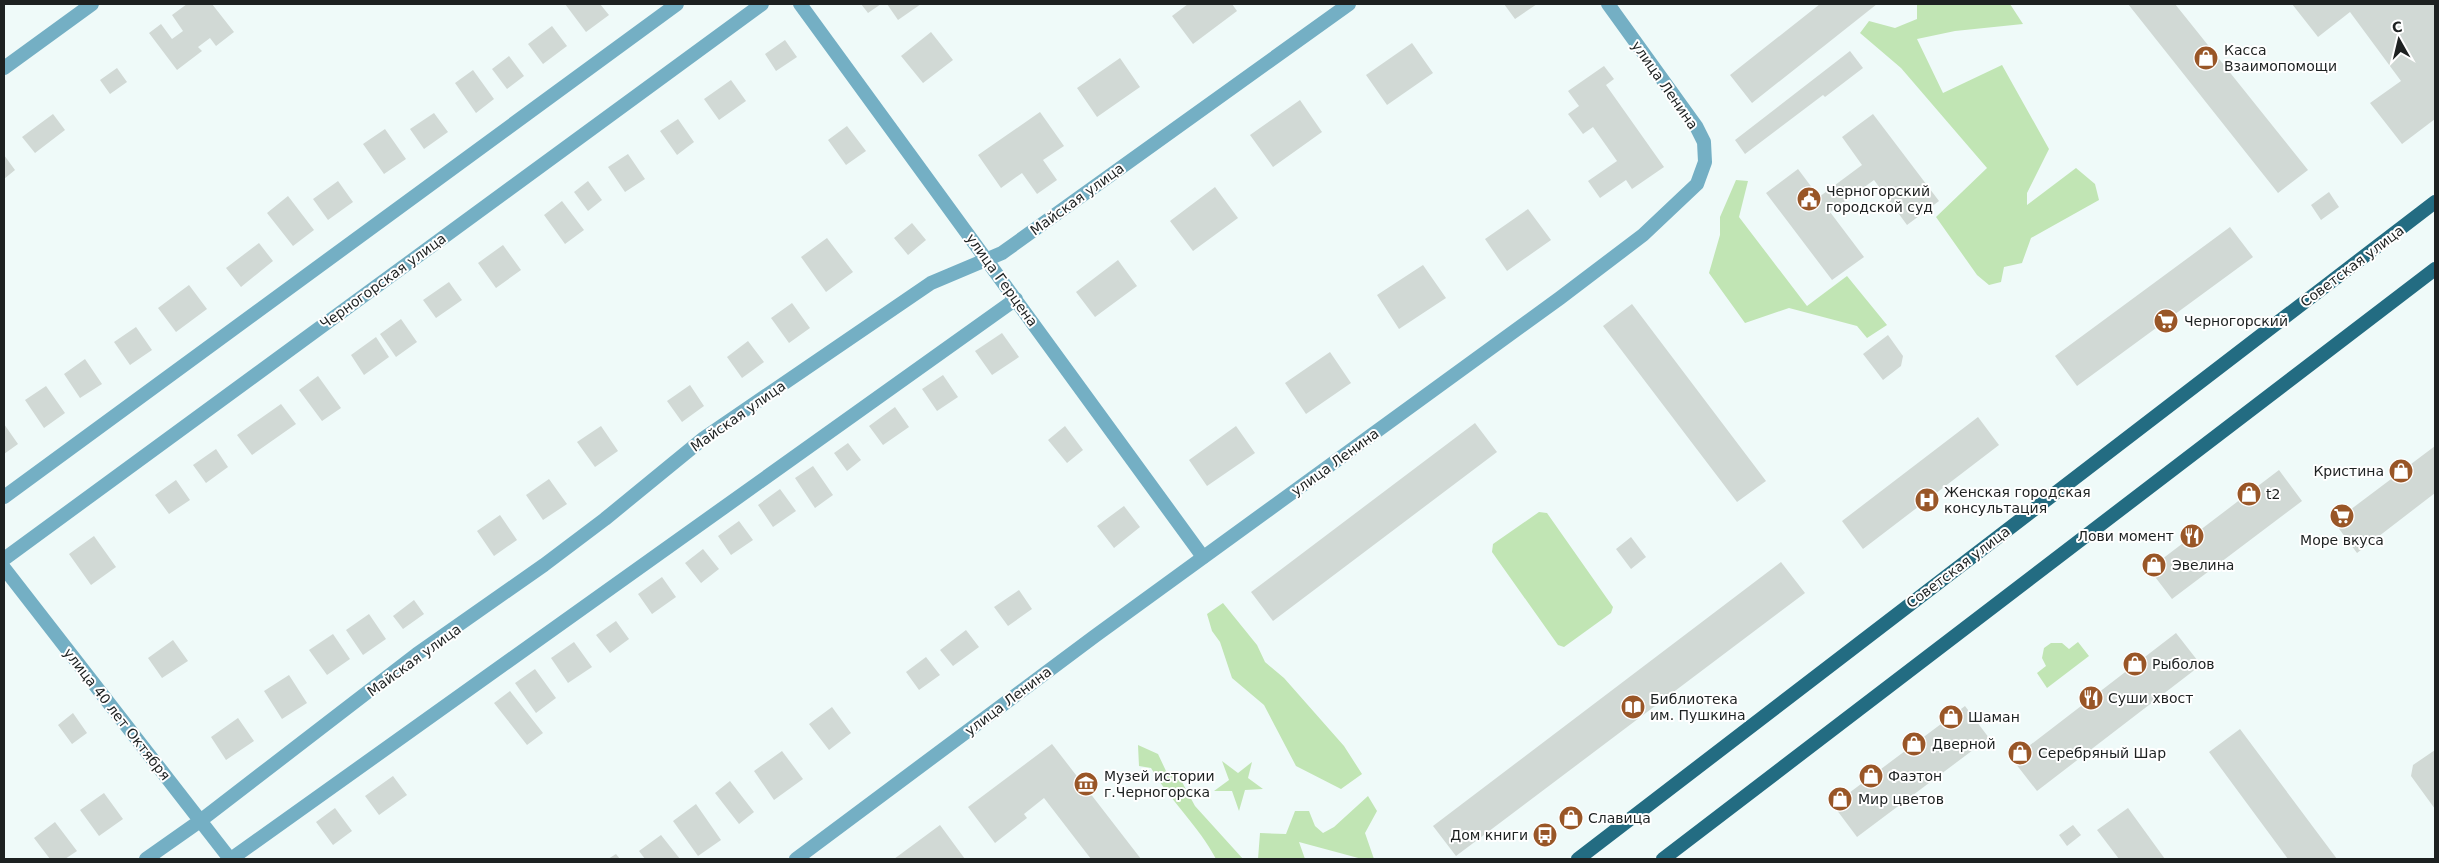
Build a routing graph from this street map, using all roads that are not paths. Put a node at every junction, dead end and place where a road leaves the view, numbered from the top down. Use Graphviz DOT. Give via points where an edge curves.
graph roads {
  1 [pos="92,4"];
  2 [pos="677,4"];
  3 [pos="762,4"];
  4 [pos="800,4"];
  5 [pos="1349,4"];
  6 [pos="1608,4"];
  7 [pos="4,68"];
  8 [pos="2435,202"];
  9 [pos="988,260"];
  10 [pos="2435,269"];
  11 [pos="1016,299"];
  12 [pos="4,497"];
  13 [pos="1203,557"];
  14 [pos="4,559"];
  15 [pos="4,568"];
  16 [pos="200,821"];
  17 [pos="146,859"];
  18 [pos="230,859"];
  19 [pos="796,859"];
  20 [pos="1578,859"];
  21 [pos="1663,859"];
  1 -- 7 [label="street"];
  2 -- 12 [label="street"];
  3 -- 14 [label="street, Черногорская улица"];
  4 -- 9 [label="street, улица Герцена"];
  5 -- 9 [label="street, Майская улица"];
  6 -- 13 [label="street, улица Ленина" via="1696,126 1704,142 1705,162 1697,184 1643,235 1568,292"];
  8 -- 20 [label="main road, Советская улица"];
  9 -- 11 [label="street, улица Герцена"];
  9 -- 16 [label="street, Майская улица" via="931,283 704,438 560,554 418,654"];
  10 -- 21 [label="main road"];
  11 -- 13 [label="street, улица Герцена"];
  11 -- 18 [label="street"];
  13 -- 19 [label="street, улица Ленина"];
  15 -- 16 [label="street, улица 40 лет Октября"];
  16 -- 17 [label="street, Майская улица"];
  16 -- 18 [label="street, улица 40 лет Октября"];
}
